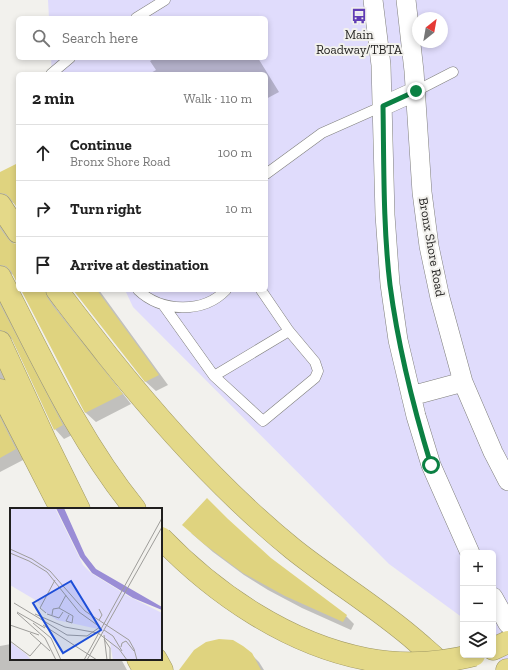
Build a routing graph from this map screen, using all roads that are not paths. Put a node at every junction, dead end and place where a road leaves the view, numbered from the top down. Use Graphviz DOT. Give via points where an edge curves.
graph roads {
  1 [pos="165,0"];
  2 [pos="373,0"];
  3 [pos="406,0"];
  4 [pos="139,16"];
  5 [pos="68,60"];
  6 [pos="53,72"];
  7 [pos="453,72"];
  8 [pos="416,91"];
  9 [pos="383,106"];
  10 [pos="268,173"];
  11 [pos="0,205"];
  12 [pos="16,229"];
  13 [pos="0,277"];
  14 [pos="59,292"];
  15 [pos="140,292"];
  16 [pos="224,292"];
  17 [pos="262,292"];
  18 [pos="164,306"];
  19 [pos="289,331"];
  20 [pos="0,342"];
  21 [pos="214,376"];
  22 [pos="464,382"];
  23 [pos="0,390"];
  24 [pos="411,396"];
  25 [pos="508,481"];
  26 [pos="60,508"];
  27 [pos="78,508"];
  28 [pos="134,508"];
  29 [pos="162,539"];
  30 [pos="469,550"];
  31 [pos="496,602"];
  32 [pos="508,624"];
  33 [pos="508,642"];
  34 [pos="496,647"];
  35 [pos="462,658"];
  36 [pos="139,660"];
  37 [pos="157,660"];
  38 [pos="144,670"];
  39 [pos="162,670"];
  40 [pos="447,670"];
  1 -- 4 [label="lane"];
  2 -- 9 [label="street"];
  3 -- 8 [label="street, Bronx Shore Road"];
  5 -- 6 [label="lane"];
  7 -- 8 [label="lane"];
  8 -- 9 [label="street"];
  8 -- 22 [label="street, Bronx Shore Road" via="429,246 440,298"];
  9 -- 10 [label="lane" via="322,133"];
  9 -- 24 [label="street" via="385,215 390,284 398,340"];
  11 -- 12 [label="highway"];
  13 -- 28 [label="highway" via="80,429 98,459"];
  14 -- 40 [label="highway" via="170,430 229,491 292,548 406,632"];
  15 -- 18 [label="lane"];
  16 -- 18 [label="lane" via="204,304 184,308"];
  17 -- 19 [label="lane"];
  18 -- 21 [label="lane"];
  19 -- 21 [label="lane"];
  19 -- 21 [label="lane" via="315,362 318,370 315,378 264,421"];
  20 -- 27 [label="highway"];
  22 -- 24 [label="street"];
  22 -- 25 [label="street, Bronx Shore Road"];
  23 -- 26 [label="highway"];
  24 -- 30 [label="street" via="431,465"];
  29 -- 35 [label="highway, bridge" via="194,569 250,611 311,643 367,659 398,663 451,661"];
  31 -- 32 [label="street"];
  33 -- 34 [label="highway"];
  36 -- 38 [label="highway"];
  37 -- 39 [label="highway"];
}
